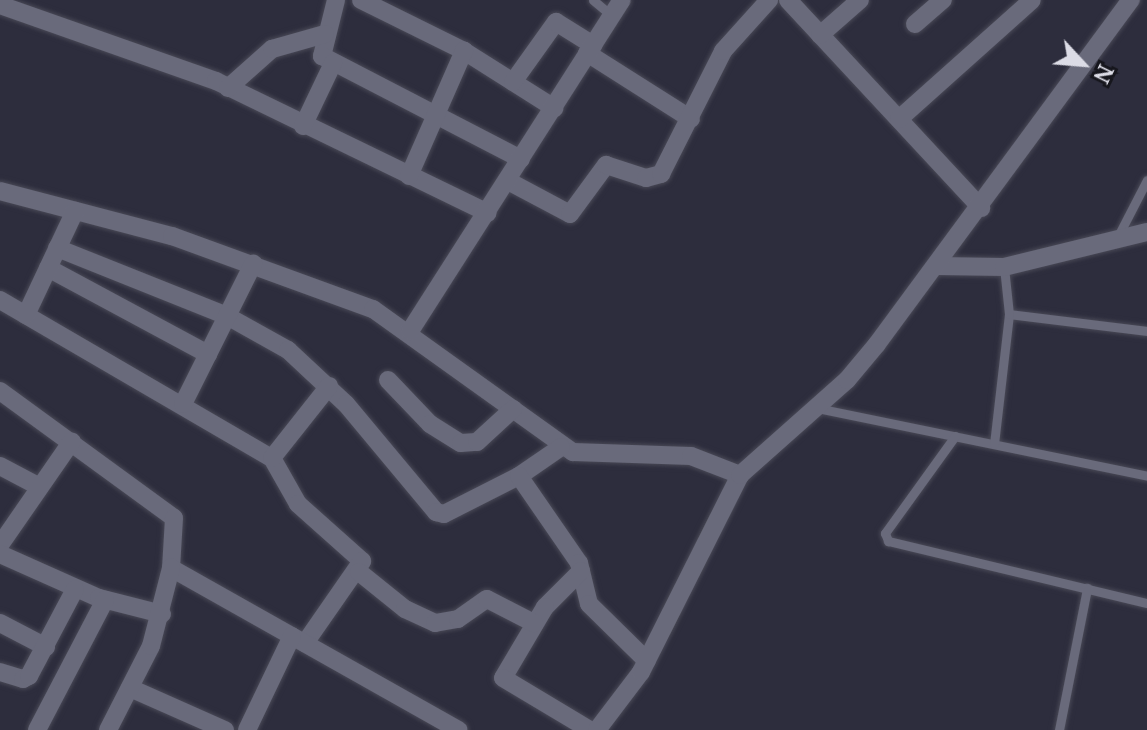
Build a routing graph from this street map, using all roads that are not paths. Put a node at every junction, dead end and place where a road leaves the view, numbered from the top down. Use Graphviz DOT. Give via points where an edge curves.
graph roads {
  1 [pos="336,0"];
  2 [pos="361,0"];
  3 [pos="593,0"];
  4 [pos="769,0"];
  5 [pos="788,0"];
  6 [pos="860,0"];
  7 [pos="943,0"];
  8 [pos="1032,0"];
  9 [pos="1131,0"];
  10 [pos="0,5"];
  11 [pos="616,7"];
  12 [pos="915,24"];
  13 [pos="325,34"];
  14 [pos="820,35"];
  15 [pos="590,49"];
  16 [pos="464,51"];
  17 [pos="333,63"];
  18 [pos="513,82"];
  19 [pos="228,88"];
  20 [pos="554,108"];
  21 [pos="435,115"];
  22 [pos="691,119"];
  23 [pos="899,119"];
  24 [pos="303,126"];
  25 [pos="521,159"];
  26 [pos="409,176"];
  27 [pos="1147,180"];
  28 [pos="508,181"];
  29 [pos="0,191"];
  30 [pos="981,208"];
  31 [pos="75,211"];
  32 [pos="488,213"];
  33 [pos="1147,232"];
  34 [pos="1116,239"];
  35 [pos="57,248"];
  36 [pos="253,264"];
  37 [pos="937,266"];
  38 [pos="1004,267"];
  39 [pos="48,268"];
  40 [pos="0,300"];
  41 [pos="1009,314"];
  42 [pos="26,315"];
  43 [pos="227,316"];
  44 [pos="410,331"];
  45 [pos="1147,331"];
  46 [pos="208,354"];
  47 [pos="388,380"];
  48 [pos="329,386"];
  49 [pos="0,391"];
  50 [pos="183,404"];
  51 [pos="817,408"];
  52 [pos="513,409"];
  53 [pos="955,436"];
  54 [pos="72,441"];
  55 [pos="994,444"];
  56 [pos="561,447"];
  57 [pos="272,458"];
  58 [pos="0,466"];
  59 [pos="740,475"];
  60 [pos="519,476"];
  61 [pos="1147,476"];
  62 [pos="40,487"];
  63 [pos="0,545"];
  64 [pos="0,554"];
  65 [pos="171,568"];
  66 [pos="581,571"];
  67 [pos="359,572"];
  68 [pos="1087,588"];
  69 [pos="75,589"];
  70 [pos="105,600"];
  71 [pos="1147,603"];
  72 [pos="162,614"];
  73 [pos="0,623"];
  74 [pos="534,623"];
  75 [pos="298,639"];
  76 [pos="46,647"];
  77 [pos="647,661"];
  78 [pos="0,672"];
  79 [pos="130,688"];
  80 [pos="37,730"];
  81 [pos="108,730"];
  82 [pos="225,730"];
  83 [pos="247,730"];
  84 [pos="459,730"];
  85 [pos="590,730"];
  86 [pos="597,730"];
  87 [pos="1059,730"];
  1 -- 13 [label="street"];
  2 -- 16 [label="street"];
  3 -- 11 [label="lane"];
  4 -- 22 [label="street" via="731,39"];
  5 -- 14 [label="street"];
  6 -- 14 [label="street"];
  7 -- 12 [label="street"];
  8 -- 23 [label="street"];
  9 -- 30 [label="street"];
  10 -- 19 [label="street"];
  11 -- 15 [label="street"];
  13 -- 17 [label="street" via="322,56"];
  13 -- 19 [label="street" via="272,49"];
  14 -- 23 [label="street"];
  15 -- 18 [label="street" via="556,22"];
  15 -- 20 [label="street"];
  15 -- 22 [label="street"];
  16 -- 18 [label="street"];
  16 -- 21 [label="street"];
  17 -- 21 [label="street"];
  17 -- 24 [label="street"];
  18 -- 20 [label="street"];
  19 -- 24 [label="street"];
  20 -- 25 [label="street"];
  21 -- 25 [label="street"];
  21 -- 26 [label="street"];
  22 -- 28 [label="street" via="661,174 646,178 606,165 570,214"];
  23 -- 30 [label="street"];
  24 -- 26 [label="street"];
  25 -- 28 [label="street"];
  26 -- 32 [label="street"];
  27 -- 34 [label="lane"];
  28 -- 32 [label="street"];
  29 -- 31 [label="street"];
  30 -- 37 [label="street"];
  31 -- 35 [label="street"];
  31 -- 36 [label="street"];
  32 -- 44 [label="street"];
  33 -- 34 [label="street"];
  34 -- 38 [label="street"];
  35 -- 39 [label="street"];
  35 -- 43 [label="street"];
  36 -- 43 [label="street"];
  36 -- 44 [label="street" via="352,300"];
  37 -- 38 [label="street"];
  37 -- 51 [label="street" via="847,380"];
  38 -- 41 [label="lane"];
  39 -- 42 [label="street"];
  39 -- 46 [label="street"];
  40 -- 42 [label="street"];
  41 -- 45 [label="lane"];
  41 -- 55 [label="lane"];
  42 -- 50 [label="street"];
  43 -- 46 [label="street"];
  43 -- 48 [label="street" via="288,350"];
  44 -- 52 [label="street"];
  46 -- 50 [label="street"];
  47 -- 52 [label="street" via="430,424 461,443 477,442"];
  48 -- 57 [label="street"];
  48 -- 60 [label="street" via="436,512 444,514"];
  49 -- 54 [label="street"];
  50 -- 57 [label="street"];
  51 -- 53 [label="lane"];
  51 -- 59 [label="street"];
  52 -- 56 [label="street"];
  53 -- 55 [label="lane"];
  53 -- 68 [label="lane" via="885,533 888,541"];
  54 -- 62 [label="street"];
  54 -- 65 [label="street" via="174,518"];
  55 -- 61 [label="lane"];
  56 -- 59 [label="street" via="583,453 691,456"];
  56 -- 60 [label="street"];
  57 -- 67 [label="street" via="298,504 362,561"];
  58 -- 62 [label="street"];
  59 -- 77 [label="street"];
  60 -- 66 [label="street"];
  62 -- 63 [label="street"];
  64 -- 69 [label="street"];
  65 -- 72 [label="street"];
  65 -- 75 [label="street"];
  66 -- 74 [label="street"];
  66 -- 77 [label="street" via="589,604"];
  67 -- 74 [label="street" via="405,609 435,623 458,619 487,599"];
  67 -- 75 [label="street"];
  68 -- 71 [label="lane"];
  68 -- 87 [label="lane"];
  69 -- 70 [label="street"];
  69 -- 76 [label="street"];
  70 -- 72 [label="street"];
  70 -- 80 [label="street"];
  72 -- 79 [label="street"];
  73 -- 76 [label="street"];
  74 -- 85 [label="street" via="505,683"];
  75 -- 83 [label="street"];
  75 -- 84 [label="street"];
  76 -- 78 [label="street" via="29,676"];
  77 -- 86 [label="street"];
  79 -- 81 [label="street"];
  79 -- 82 [label="street"];
}
